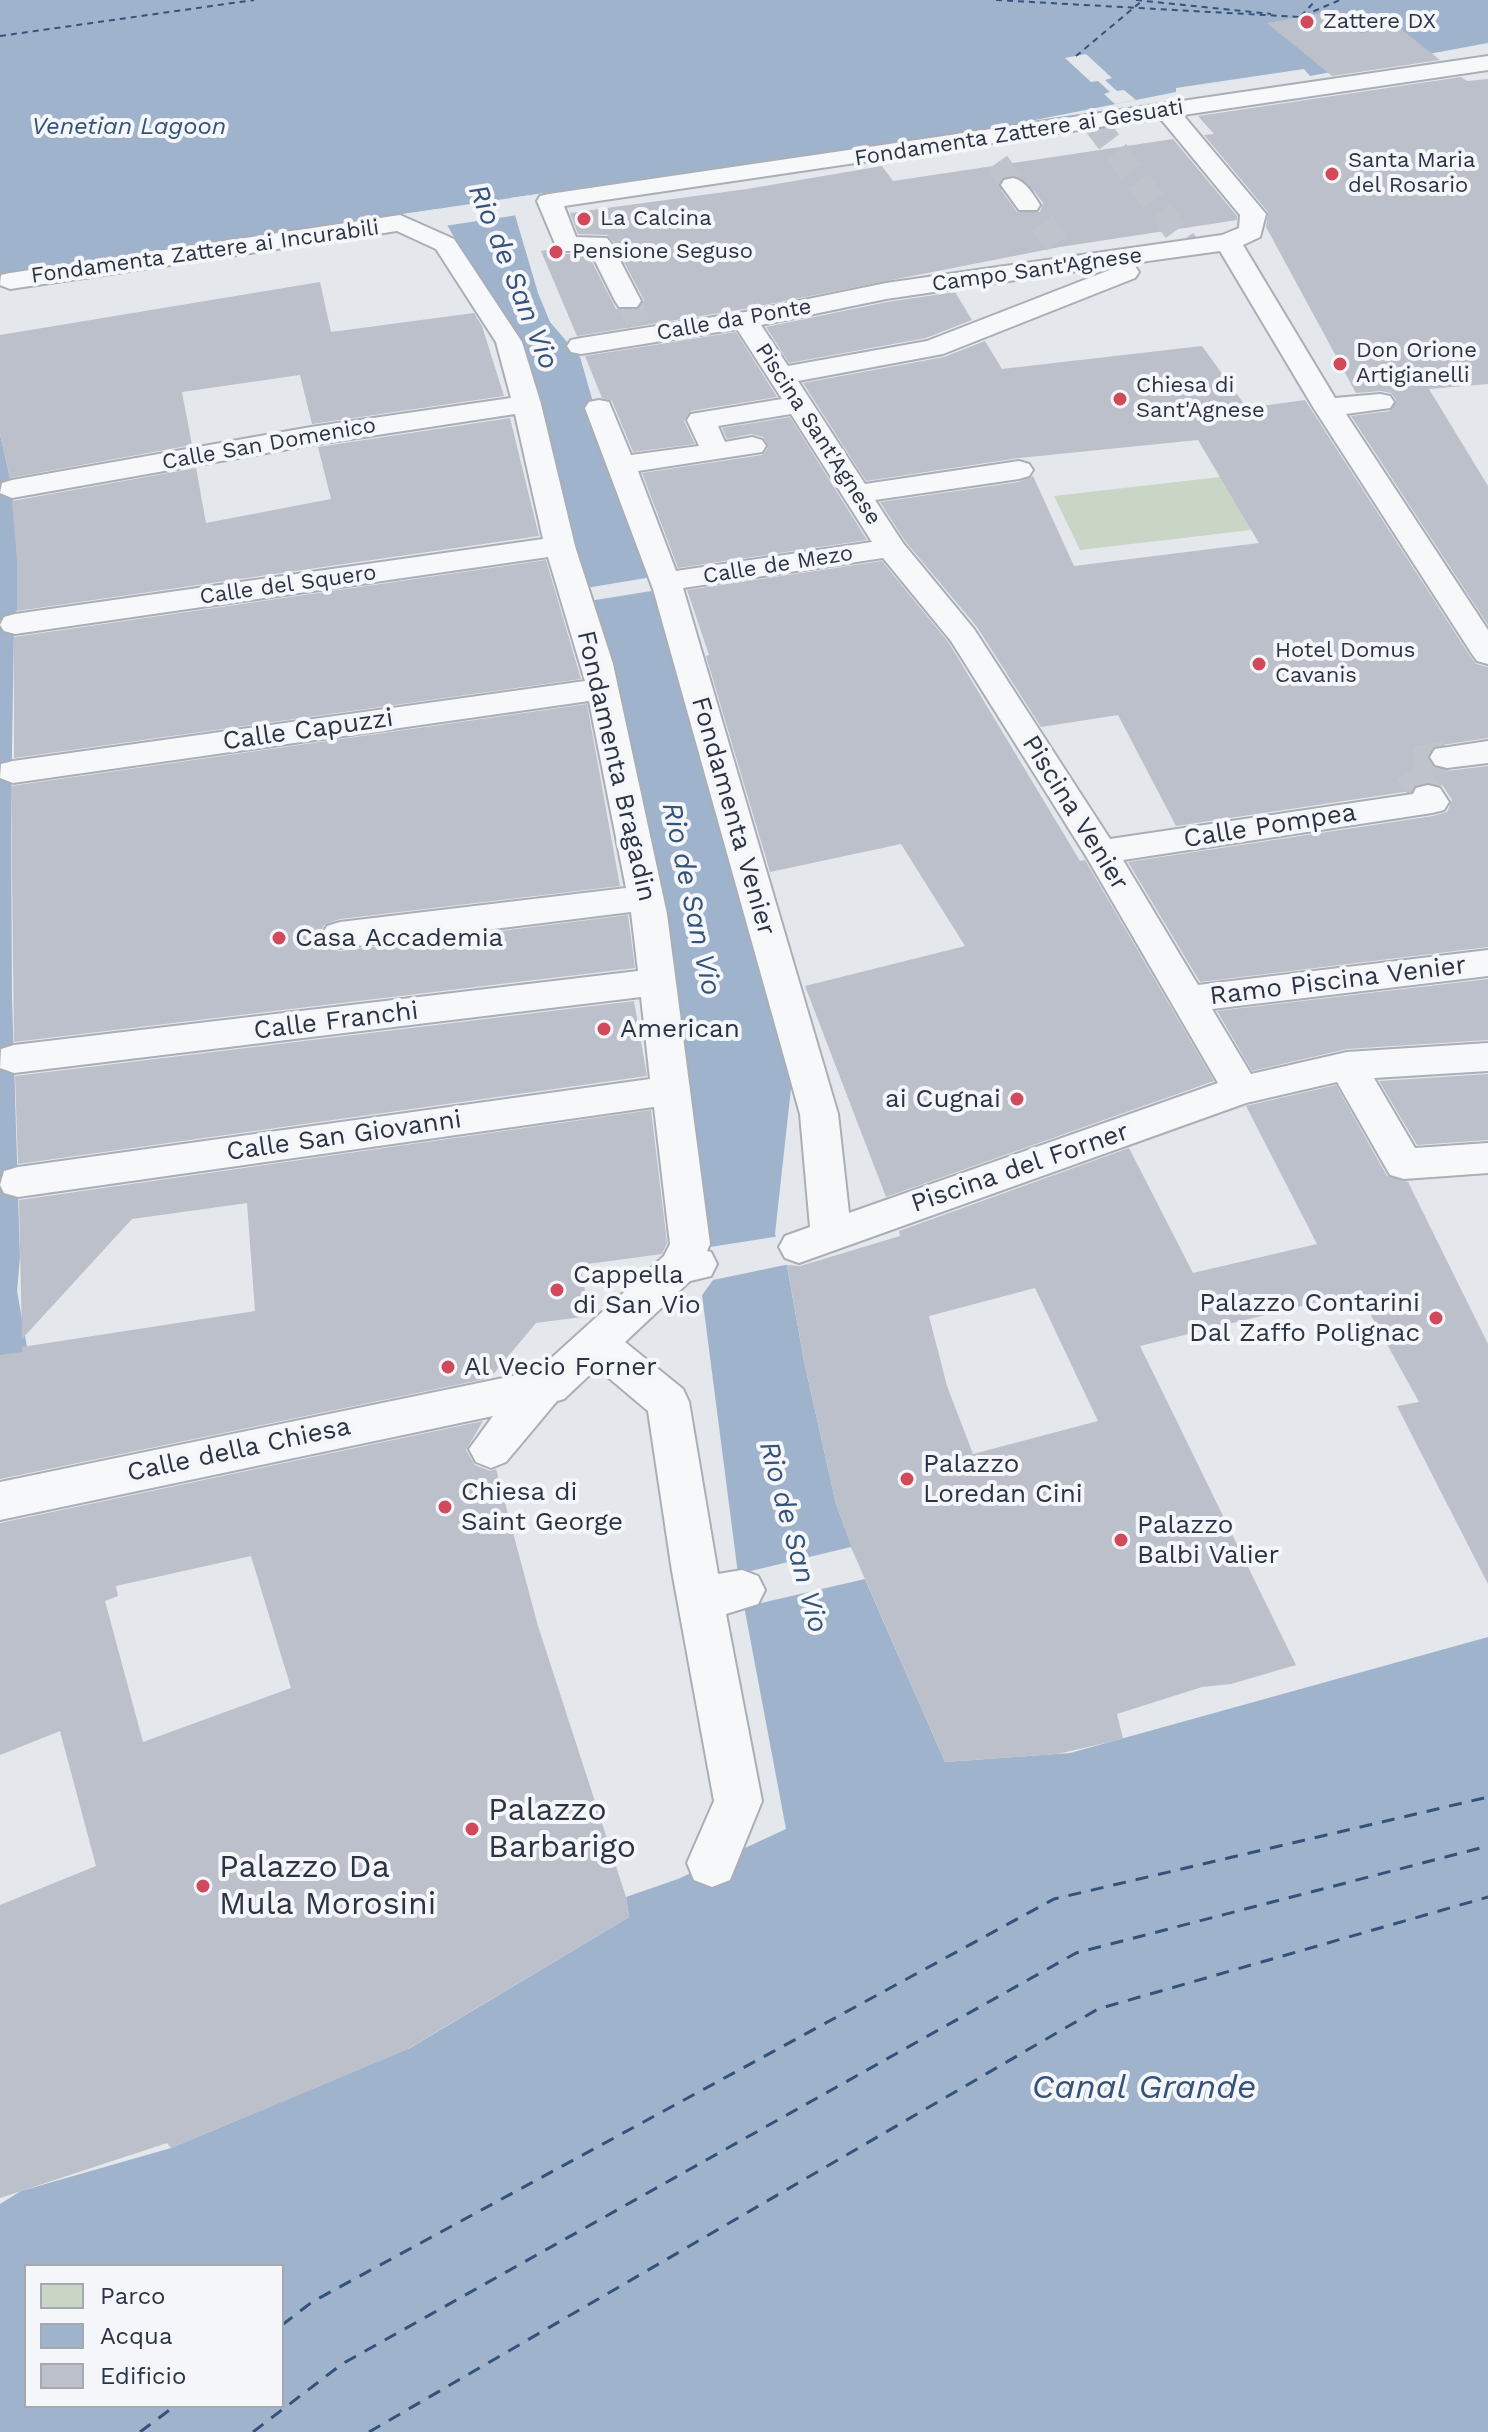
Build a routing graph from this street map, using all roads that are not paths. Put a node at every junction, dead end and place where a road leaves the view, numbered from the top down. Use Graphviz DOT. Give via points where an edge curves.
graph roads {
  1 [pos="1488,63"];
  2 [pos="1174,119"];
  3 [pos="979,138"];
  4 [pos="997,163"];
  5 [pos="400,223"];
  6 [pos="1240,237"];
  7 [pos="1189,248"];
  8 [pos="10,281"];
  9 [pos="886,291"];
  10 [pos="628,301"];
  11 [pos="745,320"];
  12 [pos="581,346"];
  13 [pos="783,375"];
  14 [pos="1380,402"];
  15 [pos="1325,403"];
  16 [pos="527,404"];
  17 [pos="801,404"];
  18 [pos="599,408"];
  19 [pos="752,446"];
  20 [pos="716,452"];
  21 [pos="619,465"];
  22 [pos="1019,470"];
  23 [pos="12,489"];
  24 [pos="857,494"];
  25 [pos="560,546"];
  26 [pos="891,548"];
  27 [pos="665,582"];
  28 [pos="1476,616"];
  29 [pos="15,624"];
  30 [pos="1488,654"];
  31 [pos="602,689"];
  32 [pos="1488,752"];
  33 [pos="1447,757"];
  34 [pos="13,772"];
  35 [pos="1428,796"];
  36 [pos="1101,852"];
  37 [pos="645,898"];
  38 [pos="340,935"];
  39 [pos="1488,963"];
  40 [pos="657,982"];
  41 [pos="1188,999"];
  42 [pos="1488,1057"];
  43 [pos="14,1059"];
  44 [pos="1347,1066"];
  45 [pos="671,1090"];
  46 [pos="1241,1090"];
  47 [pos="1488,1158"];
  48 [pos="18,1182"];
  49 [pos="815,1240"];
  50 [pos="596,1343"];
  51 [pos="542,1388"];
  52 [pos="491,1449"];
  53 [pos="0,1501"];
  54 [pos="712,1863"];
  1 -- 2 [label="street, Fondamenta Zattere ai Gesuati"];
  2 -- 3 [label="street, Fondamenta Zattere ai Gesuati"];
  2 -- 6 [label="street" via="1253,214"];
  3 -- 4 [label="street"];
  3 -- 10 [label="street, Fondamenta Zattere ai Gesuati" via="549,201 567,246 598,243"];
  5 -- 8 [label="street, Fondamenta Zattere ai Incurabili"];
  5 -- 16 [label="street, Fondamenta Bragadin" via="445,244 509,342"];
  6 -- 7 [label="street, Campo Sant'Agnese"];
  6 -- 15 [label="street"];
  7 -- 9 [label="street, Campo Sant'Agnese" via="1067,256"];
  7 -- 13 [label="street, Campo Sant'Agnese" via="933,348"];
  9 -- 11 [label="street, Calle da Ponte"];
  11 -- 12 [label="street, Calle da Ponte"];
  11 -- 13 [label="street, Piscina Sant'Agnese"];
  13 -- 17 [label="street, Piscina Sant'Agnese"];
  14 -- 15 [label="street"];
  15 -- 28 [label="street"];
  16 -- 23 [label="street, Calle San Domenico"];
  16 -- 25 [label="street, Fondamenta Bragadin"];
  17 -- 20 [label="street" via="701,420"];
  17 -- 24 [label="street, Piscina Sant'Agnese"];
  18 -- 21 [label="street, Fondamenta Venier"];
  19 -- 20 [label="street"];
  20 -- 21 [label="street"];
  21 -- 27 [label="street, Fondamenta Venier"];
  22 -- 24 [label="street"];
  24 -- 26 [label="street, Piscina Sant'Agnese"];
  25 -- 29 [label="street, Calle del Squero"];
  25 -- 31 [label="street, Fondamenta Bragadin"];
  26 -- 27 [label="street, Calle de Mezo"];
  26 -- 36 [label="street, Piscina Venier" via="963,636"];
  27 -- 49 [label="street, Fondamenta Venier" via="819,1114"];
  28 -- 30 [label="street"];
  31 -- 34 [label="street, Calle Capuzzi"];
  31 -- 37 [label="street, Fondamenta Bragadin"];
  32 -- 33 [label="street"];
  35 -- 36 [label="street, Calle Pompea" via="1432,802"];
  36 -- 41 [label="street, Piscina Venier"];
  37 -- 38 [label="street"];
  37 -- 40 [label="street, Fondamenta Bragadin"];
  39 -- 41 [label="street, Ramo Piscina Venier"];
  40 -- 43 [label="street, Calle Franchi"];
  40 -- 45 [label="street, Fondamenta Bragadin"];
  41 -- 46 [label="street, Piscina Venier"];
  42 -- 44 [label="street, Piscina del Forner"];
  44 -- 46 [label="street, Piscina del Forner"];
  44 -- 47 [label="street" via="1404,1164"];
  45 -- 48 [label="street, Calle San Giovanni"];
  45 -- 50 [label="street, Fondamenta Bragadin" via="690,1244 688,1265"];
  46 -- 49 [label="street, Piscina del Forner"];
  50 -- 51 [label="street"];
  50 -- 54 [label="street" via="668,1402 722,1594 738,1801"];
  51 -- 52 [label="street"];
  51 -- 53 [label="street, Calle della Chiesa"];
}
